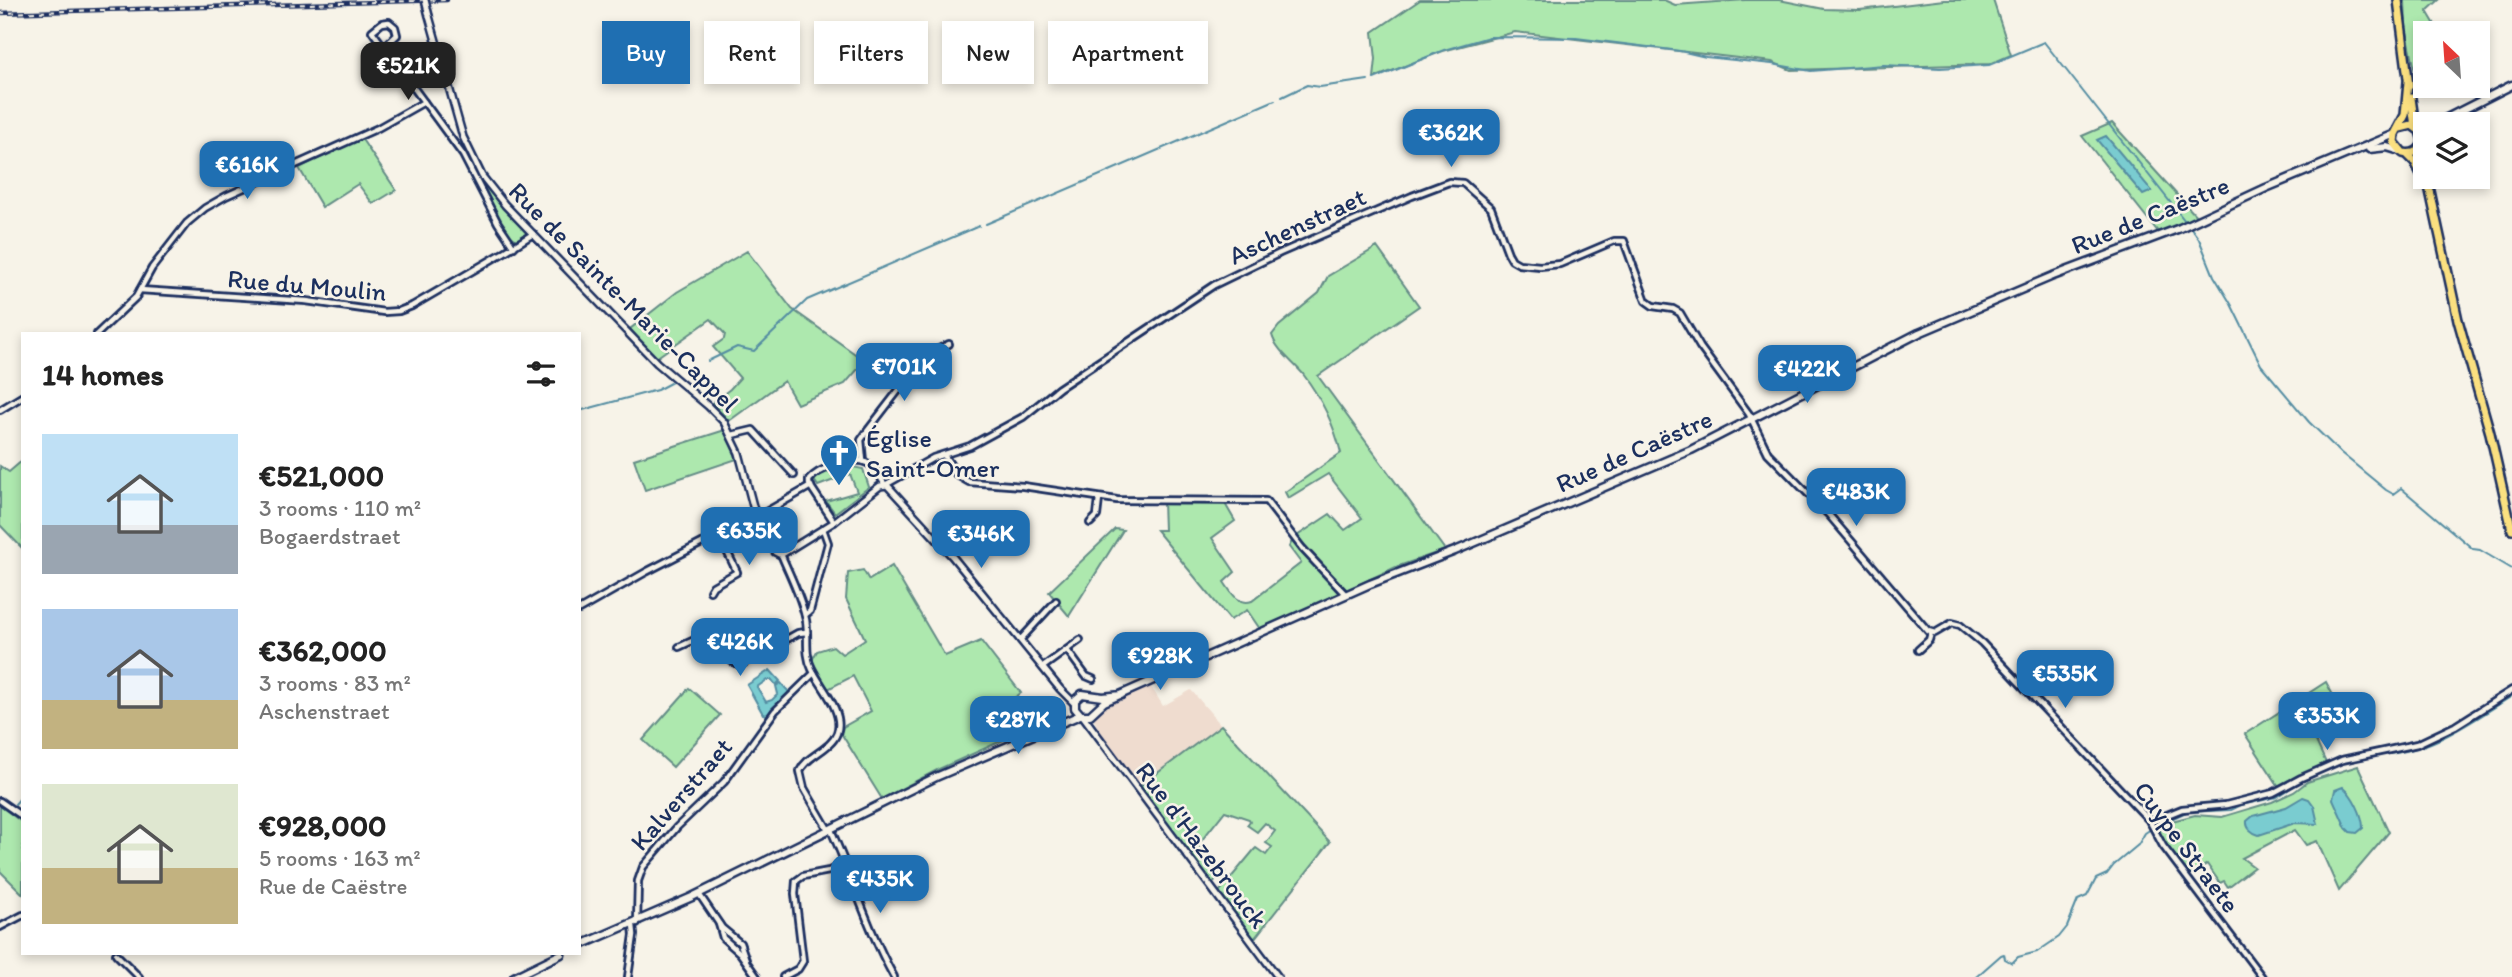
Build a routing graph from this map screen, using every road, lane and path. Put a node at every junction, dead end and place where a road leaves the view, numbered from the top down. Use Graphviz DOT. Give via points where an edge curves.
graph roads {
  1 [pos="425,0"];
  2 [pos="2398,0"];
  3 [pos="384,47"];
  4 [pos="2408,82"];
  5 [pos="2512,85"];
  6 [pos="424,102"];
  7 [pos="2462,111"];
  8 [pos="2416,112"];
  9 [pos="2413,126"];
  10 [pos="2397,131"];
  11 [pos="2403,152"];
  12 [pos="2353,153"];
  13 [pos="2413,153"];
  14 [pos="2430,189"];
  15 [pos="2432,195"];
  16 [pos="533,234"];
  17 [pos="514,247"];
  18 [pos="141,290"];
  19 [pos="99,332"];
  20 [pos="949,344"];
  21 [pos="21,397"];
  22 [pos="0,410"];
  23 [pos="1752,418"];
  24 [pos="732,435"];
  25 [pos="944,455"];
  26 [pos="863,461"];
  27 [pos="794,475"];
  28 [pos="885,485"];
  29 [pos="811,486"];
  30 [pos="1099,499"];
  31 [pos="757,516"];
  32 [pos="834,522"];
  33 [pos="1090,523"];
  34 [pos="823,529"];
  35 [pos="2512,530"];
  36 [pos="719,535"];
  37 [pos="780,554"];
  38 [pos="710,591"];
  39 [pos="1346,595"];
  40 [pos="1056,601"];
  41 [pos="581,609"];
  42 [pos="805,615"];
  43 [pos="807,632"];
  44 [pos="1931,633"];
  45 [pos="1021,639"];
  46 [pos="1080,640"];
  47 [pos="679,647"];
  48 [pos="1067,650"];
  49 [pos="1918,650"];
  50 [pos="1043,667"];
  51 [pos="814,673"];
  52 [pos="1093,679"];
  53 [pos="1057,684"];
  54 [pos="2512,690"];
  55 [pos="1083,694"];
  56 [pos="1091,695"];
  57 [pos="1121,695"];
  58 [pos="1074,705"];
  59 [pos="1096,707"];
  60 [pos="1084,715"];
  61 [pos="1062,722"];
  62 [pos="0,801"];
  63 [pos="21,816"];
  64 [pos="2150,822"];
  65 [pos="828,832"];
  66 [pos="846,863"];
  67 [pos="699,894"];
  68 [pos="21,916"];
  69 [pos="635,924"];
  70 [pos="0,927"];
  71 [pos="581,945"];
  72 [pos="117,955"];
  73 [pos="559,955"];
  74 [pos="139,977"];
  75 [pos="514,977"];
  76 [pos="628,977"];
  77 [pos="757,977"];
  78 [pos="783,977"];
  79 [pos="894,977"];
  80 [pos="1278,977"];
  81 [pos="2262,977"];
  1 -- 16 [label="street, Rue de Sainte-Marie-Cappel, bridge" via="471,157 494,192"];
  2 -- 4 [label="main road"];
  3 -- 3 [label="street" via="397,35 389,22 372,31"];
  3 -- 6 [label="street, Rue de Sainte-Marie-Cappel"];
  4 -- 8 [label="main road"];
  4 -- 10 [label="main road" via="2405,115"];
  5 -- 7 [label="main road"];
  6 -- 17 [label="street, Rue de Sainte-Marie-Cappel" via="465,158"];
  6 -- 18 [label="street" via="378,128 209,205 182,229"];
  9 -- 10 [label="main road"];
  10 -- 11 [label="main road" via="2395,143"];
  10 -- 12 [label="main road, Rue de Caëstre"];
  11 -- 12 [label="main road, Rue de Caëstre" via="2384,147"];
  11 -- 13 [label="main road"];
  11 -- 15 [label="main road" via="2416,164"];
  12 -- 23 [label="main road, Rue de Caëstre" via="1919,334"];
  14 -- 15 [label="main road"];
  15 -- 35 [label="main road" via="2456,311"];
  16 -- 17 [label="street, Rue du Moulin"];
  16 -- 24 [label="street, Rue de Sainte-Marie-Cappel"];
  17 -- 18 [label="street, Rue du Moulin" via="412,306 393,312"];
  18 -- 19 [label="street"];
  20 -- 26 [label="street" via="925,356 868,430 861,440"];
  21 -- 22 [label="street"];
  23 -- 25 [label="street, Aschenstraet" via="1680,313 1646,301 1624,241 1616,240 1556,265 1519,264 1509,256 1491,208 1468,185 1457,181 1377,211 1214,285 1023,417 971,446"];
  23 -- 39 [label="main road, Rue de Caëstre" via="1676,457"];
  23 -- 44 [label="street" via="1768,453 1829,515"];
  24 -- 27 [label="street" via="754,430"];
  24 -- 31 [label="street, Rue de Sainte-Marie-Cappel"];
  25 -- 28 [label="street, Aschenstraet"];
  25 -- 30 [label="street" via="966,481"];
  26 -- 28 [label="street"];
  26 -- 29 [label="street" via="825,469 810,477"];
  28 -- 32 [label="street"];
  28 -- 45 [label="street"];
  29 -- 31 [label="street"];
  29 -- 32 [label="street"];
  30 -- 33 [label="street" via="1097,516"];
  30 -- 39 [label="street" via="1266,501"];
  31 -- 36 [label="street"];
  31 -- 37 [label="street, Rue de Sainte-Marie-Cappel"];
  32 -- 34 [label="street"];
  34 -- 37 [label="street"];
  34 -- 42 [label="street" via="828,543 810,611"];
  36 -- 38 [label="street" via="737,572"];
  36 -- 41 [label="street"];
  37 -- 42 [label="street"];
  39 -- 57 [label="main road, Rue de Caëstre"];
  40 -- 45 [label="street"];
  42 -- 43 [label="street"];
  43 -- 47 [label="street" via="740,665 732,661 714,631"];
  43 -- 51 [label="street" via="807,655"];
  44 -- 49 [label="street"];
  44 -- 64 [label="street, Cuype Straete" via="1959,624 1974,636"];
  45 -- 50 [label="street"];
  46 -- 48 [label="street"];
  48 -- 50 [label="street"];
  48 -- 52 [label="street"];
  50 -- 53 [label="street"];
  51 -- 65 [label="street" via="836,713 838,730 828,745 804,764 800,774"];
  51 -- 69 [label="street, Kalverstraet" via="772,714 724,782 643,867"];
  53 -- 55 [label="street"];
  53 -- 58 [label="street"];
  54 -- 64 [label="street" via="2417,744 2342,760 2273,793 2225,805 2186,808"];
  55 -- 56 [label="main road"];
  55 -- 58 [label="main road"];
  56 -- 57 [label="main road, Rue de Caëstre"];
  56 -- 59 [label="main road"];
  57 -- 59 [label="main road, Rue de Caëstre"];
  58 -- 60 [label="main road"];
  58 -- 61 [label="main road"];
  59 -- 60 [label="main road"];
  60 -- 61 [label="main road"];
  60 -- 80 [label="street, Rue d'Hazebrouck"];
  61 -- 65 [label="main road"];
  62 -- 63 [label="street"];
  64 -- 81 [label="street, Cuype Straete"];
  65 -- 66 [label="street"];
  65 -- 67 [label="main road" via="763,858"];
  66 -- 78 [label="street" via="796,881 803,961"];
  66 -- 79 [label="street"];
  67 -- 69 [label="main road"];
  67 -- 77 [label="street" via="719,923 724,940"];
  68 -- 70 [label="street"];
  69 -- 71 [label="main road"];
  69 -- 76 [label="street, Kalverstraet"];
  72 -- 74 [label="street"];
  73 -- 75 [label="main road"];
}
